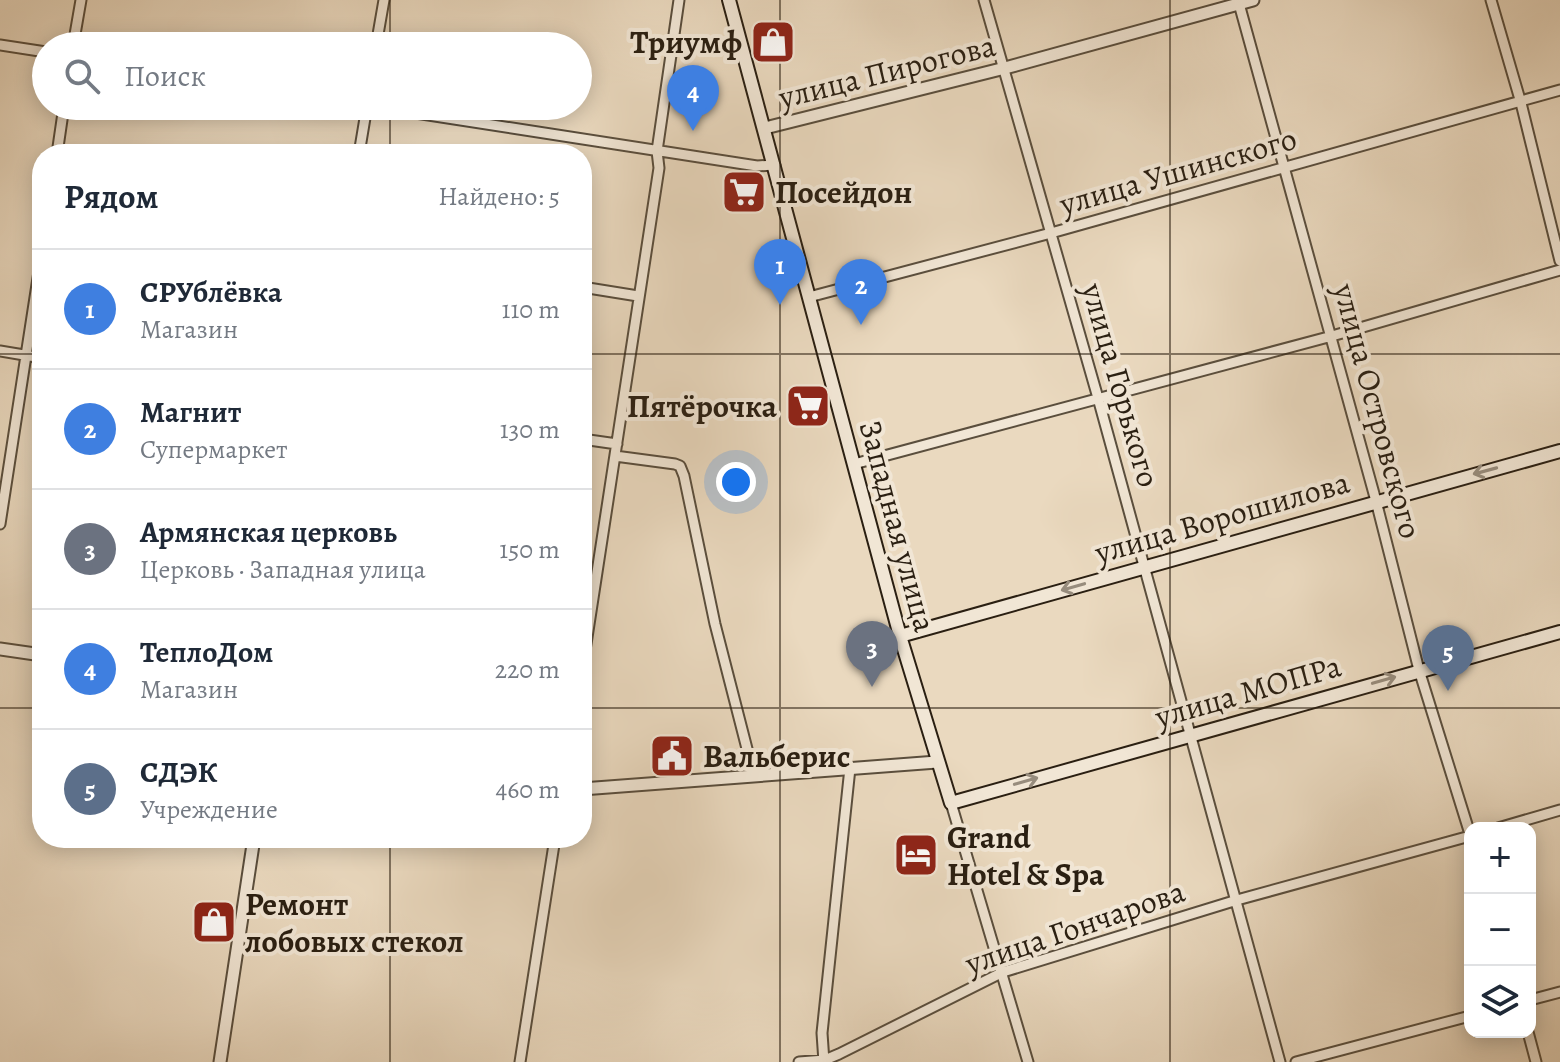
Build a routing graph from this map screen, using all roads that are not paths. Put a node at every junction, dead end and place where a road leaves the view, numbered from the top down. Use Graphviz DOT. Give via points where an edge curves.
graph roads {
  1 [pos="81,0"];
  2 [pos="384,0"];
  3 [pos="679,0"];
  4 [pos="729,0"];
  5 [pos="984,0"];
  6 [pos="1253,0"];
  7 [pos="1491,0"];
  8 [pos="1238,2"];
  9 [pos="75,32"];
  10 [pos="378,32"];
  11 [pos="0,45"];
  12 [pos="32,50"];
  13 [pos="1005,68"];
  14 [pos="1560,90"];
  15 [pos="1521,103"];
  16 [pos="62,120"];
  17 [pos="365,120"];
  18 [pos="458,120"];
  19 [pos="765,128"];
  20 [pos="58,144"];
  21 [pos="361,144"];
  22 [pos="657,151"];
  23 [pos="775,165"];
  24 [pos="1284,168"];
  25 [pos="1051,233"];
  26 [pos="1560,261"];
  27 [pos="1560,270"];
  28 [pos="592,289"];
  29 [pos="638,296"];
  30 [pos="809,297"];
  31 [pos="32,316"];
  32 [pos="1332,336"];
  33 [pos="0,351"];
  34 [pos="26,355"];
  35 [pos="32,356"];
  36 [pos="1098,398"];
  37 [pos="592,440"];
  38 [pos="617,444"];
  39 [pos="1560,451"];
  40 [pos="615,456"];
  41 [pos="854,464"];
  42 [pos="1376,501"];
  43 [pos="0,524"];
  44 [pos="1144,566"];
  45 [pos="592,605"];
  46 [pos="1560,632"];
  47 [pos="900,636"];
  48 [pos="0,649"];
  49 [pos="32,654"];
  50 [pos="1419,670"];
  51 [pos="1192,734"];
  52 [pos="937,762"];
  53 [pos="850,768"];
  54 [pos="754,776"];
  55 [pos="592,788"];
  56 [pos="951,803"];
  57 [pos="1560,810"];
  58 [pos="1466,822"];
  59 [pos="1519,822"];
  60 [pos="1464,837"];
  61 [pos="252,848"];
  62 [pos="553,848"];
  63 [pos="1237,900"];
  64 [pos="1003,972"];
  65 [pos="1560,992"];
  66 [pos="1536,998"];
  67 [pos="1464,1018"];
  68 [pos="1530,1038"];
  69 [pos="824,1061"];
  70 [pos="220,1062"];
  71 [pos="520,1062"];
  72 [pos="799,1062"];
  73 [pos="1028,1062"];
  74 [pos="1280,1062"];
  75 [pos="1296,1062"];
  76 [pos="1536,1062"];
  1 -- 9 [label="street"];
  2 -- 10 [label="street"];
  3 -- 22 [label="street"];
  4 -- 19 [label="main road, Западная улица"];
  5 -- 13 [label="street, улица Горького"];
  6 -- 8 [label="street, улица Пирогова"];
  7 -- 15 [label="street"];
  8 -- 13 [label="street, улица Пирогова"];
  8 -- 24 [label="street, улица Островского"];
  11 -- 12 [label="street"];
  13 -- 19 [label="street, улица Пирогова"];
  13 -- 25 [label="street, улица Горького"];
  14 -- 15 [label="street, улица Ушинского"];
  15 -- 24 [label="street, улица Ушинского"];
  15 -- 26 [label="street"];
  16 -- 20 [label="street"];
  17 -- 21 [label="street"];
  18 -- 22 [label="street"];
  19 -- 23 [label="main road, Западная улица"];
  22 -- 23 [label="street"];
  22 -- 29 [label="street" via="659,168"];
  23 -- 30 [label="main road, Западная улица"];
  24 -- 25 [label="street, улица Ушинского"];
  24 -- 32 [label="street, улица Островского"];
  25 -- 30 [label="street, улица Ушинского"];
  25 -- 36 [label="street, улица Горького"];
  27 -- 32 [label="street"];
  28 -- 29 [label="street"];
  29 -- 38 [label="street"];
  30 -- 41 [label="main road, Западная улица"];
  31 -- 34 [label="street"];
  32 -- 36 [label="street"];
  32 -- 42 [label="street, улица Островского"];
  33 -- 34 [label="street"];
  34 -- 35 [label="street"];
  34 -- 43 [label="street"];
  36 -- 41 [label="street"];
  36 -- 44 [label="street, улица Горького"];
  37 -- 38 [label="street"];
  38 -- 40 [label="street"];
  39 -- 42 [label="main road, улица Ворошилова, one-way"];
  40 -- 45 [label="street"];
  40 -- 54 [label="street" via="675,464 683,472"];
  41 -- 47 [label="main road, Западная улица"];
  42 -- 44 [label="main road, улица Ворошилова"];
  42 -- 50 [label="street, улица Островского"];
  44 -- 47 [label="main road, улица Ворошилова, one-way"];
  44 -- 51 [label="street, улица Горького"];
  46 -- 50 [label="main road, улица МОПРа"];
  47 -- 52 [label="main road, Западная улица"];
  48 -- 49 [label="street"];
  51 -- 50 [label="main road, улица МОПРа, one-way"];
  50 -- 58 [label="street, улица Островского"];
  56 -- 51 [label="main road, улица МОПРа, one-way"];
  51 -- 63 [label="street, улица Горького"];
  52 -- 53 [label="street"];
  52 -- 56 [label="main road, Западная улица"];
  53 -- 54 [label="street"];
  53 -- 69 [label="street" via="822,1033"];
  54 -- 55 [label="street"];
  56 -- 64 [label="street, Западная улица"];
  57 -- 59 [label="street"];
  60 -- 63 [label="street, улица Гончарова"];
  61 -- 70 [label="street"];
  62 -- 71 [label="street"];
  63 -- 64 [label="street, улица Гончарова"];
  63 -- 74 [label="street, улица Горького"];
  64 -- 69 [label="street, улица Гончарова"];
  64 -- 73 [label="street, Западная улица"];
  65 -- 66 [label="street"];
  67 -- 75 [label="street"];
  68 -- 76 [label="street"];
  69 -- 72 [label="street, улица Гончарова"];
}
